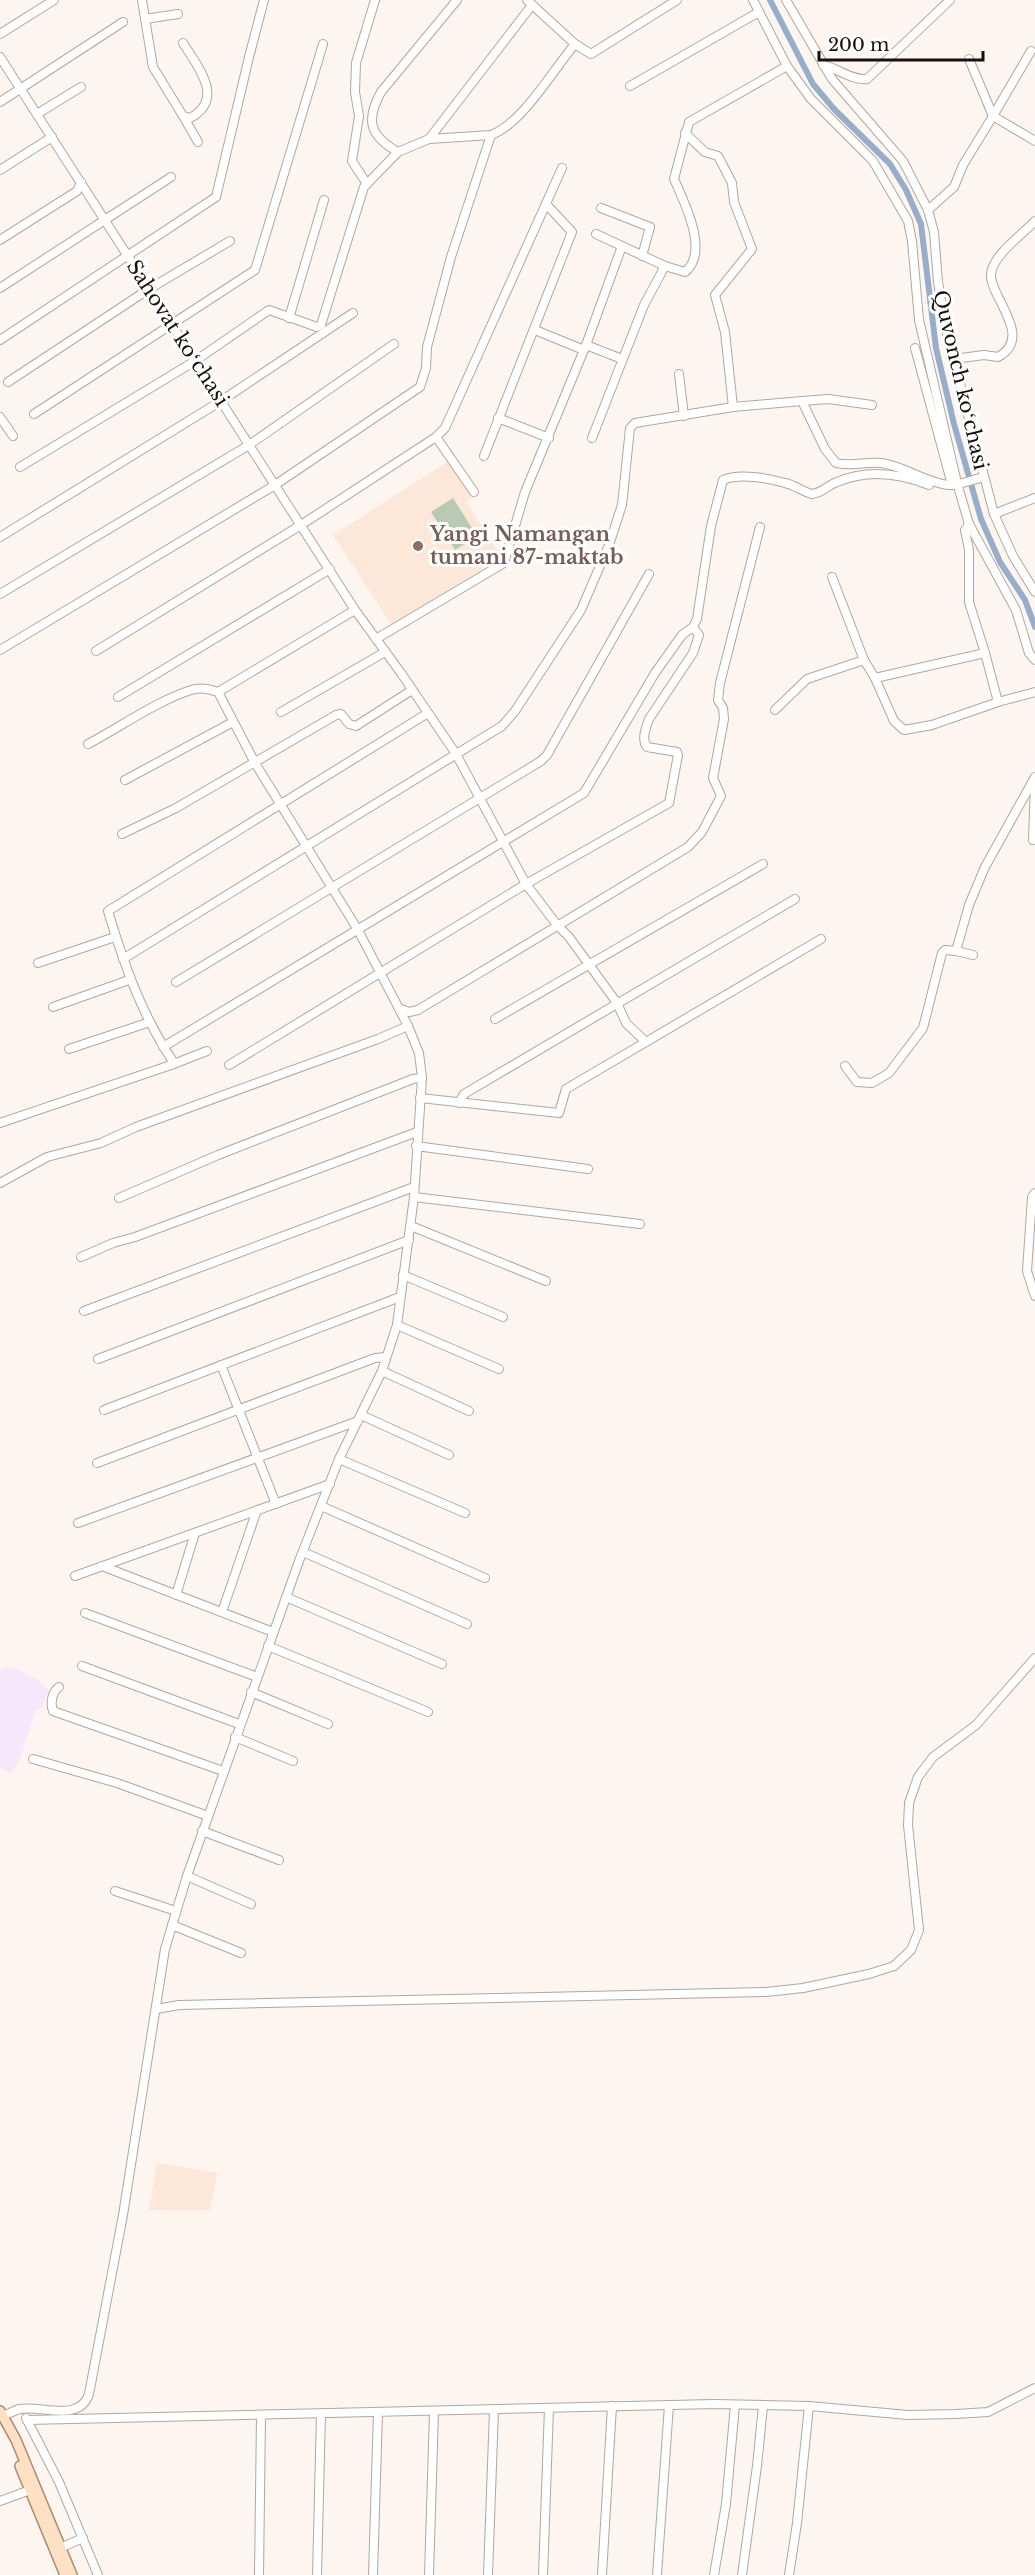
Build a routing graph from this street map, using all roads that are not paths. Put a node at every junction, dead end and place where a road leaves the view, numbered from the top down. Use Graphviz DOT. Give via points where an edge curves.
graph roads {
  1 [pos="54,0"];
  2 [pos="142,0"];
  3 [pos="264,0"];
  4 [pos="375,0"];
  5 [pos="457,0"];
  6 [pos="677,0"];
  7 [pos="753,0"];
  8 [pos="786,0"];
  9 [pos="950,0"];
  10 [pos="529,2"];
  11 [pos="759,12"];
  12 [pos="178,14"];
  13 [pos="145,19"];
  14 [pos="123,22"];
  15 [pos="0,34"];
  16 [pos="183,43"];
  17 [pos="323,44"];
  18 [pos="575,45"];
  19 [pos="1031,51"];
  20 [pos="0,57"];
  21 [pos="969,59"];
  22 [pos="824,65"];
  23 [pos="787,66"];
  24 [pos="630,86"];
  25 [pos="81,87"];
  26 [pos="20,88"];
  27 [pos="0,102"];
  28 [pos="37,114"];
  29 [pos="183,116"];
  30 [pos="993,116"];
  31 [pos="685,133"];
  32 [pos="491,135"];
  33 [pos="52,137"];
  34 [pos="429,139"];
  35 [pos="1035,141"];
  36 [pos="198,142"];
  37 [pos="398,152"];
  38 [pos="562,168"];
  39 [pos="0,170"];
  40 [pos="171,177"];
  41 [pos="81,182"];
  42 [pos="367,184"];
  43 [pos="324,200"];
  44 [pos="547,205"];
  45 [pos="601,207"];
  46 [pos="928,210"];
  47 [pos="105,220"];
  48 [pos="1035,221"];
  49 [pos="596,234"];
  50 [pos="0,240"];
  51 [pos="230,240"];
  52 [pos="622,246"];
  53 [pos="127,254"];
  54 [pos="642,256"];
  55 [pos="665,266"];
  56 [pos="0,288"];
  57 [pos="149,289"];
  58 [pos="353,313"];
  59 [pos="289,318"];
  60 [pos="172,325"];
  61 [pos="535,330"];
  62 [pos="0,339"];
  63 [pos="394,344"];
  64 [pos="585,347"];
  65 [pos="915,348"];
  66 [pos="622,359"];
  67 [pos="954,359"];
  68 [pos="195,362"];
  69 [pos="680,374"];
  70 [pos="8,382"];
  71 [pos="221,401"];
  72 [pos="802,401"];
  73 [pos="872,405"];
  74 [pos="733,407"];
  75 [pos="34,414"];
  76 [pos="684,416"];
  77 [pos="0,417"];
  78 [pos="498,418"];
  79 [pos="13,436"];
  80 [pos="436,437"];
  81 [pos="549,438"];
  82 [pos="592,438"];
  83 [pos="249,445"];
  84 [pos="484,456"];
  85 [pos="20,467"];
  86 [pos="984,477"];
  87 [pos="952,484"];
  88 [pos="275,485"];
  89 [pos="474,492"];
  90 [pos="1035,498"];
  91 [pos="994,514"];
  92 [pos="969,524"];
  93 [pos="301,525"];
  94 [pos="760,527"];
  95 [pos="0,537"];
  96 [pos="330,569"];
  97 [pos="649,574"];
  98 [pos="832,577"];
  99 [pos="1035,592"];
  100 [pos="0,594"];
  101 [pos="355,610"];
  102 [pos="693,627"];
  103 [pos="376,639"];
  104 [pos="0,650"];
  105 [pos="96,651"];
  106 [pos="385,652"];
  107 [pos="985,653"];
  108 [pos="864,660"];
  109 [pos="1035,660"];
  110 [pos="875,678"];
  111 [pos="412,690"];
  112 [pos="218,692"];
  113 [pos="1035,692"];
  114 [pos="118,697"];
  115 [pos="998,702"];
  116 [pos="775,710"];
  117 [pos="281,712"];
  118 [pos="428,713"];
  119 [pos="233,722"];
  120 [pos="88,744"];
  121 [pos="456,754"];
  122 [pos="255,763"];
  123 [pos="1035,777"];
  124 [pos="125,780"];
  125 [pos="480,797"];
  126 [pos="279,804"];
  127 [pos="122,834"];
  128 [pos="1033,840"];
  129 [pos="503,841"];
  130 [pos="306,846"];
  131 [pos="763,864"];
  132 [pos="526,884"];
  133 [pos="332,888"];
  134 [pos="795,899"];
  135 [pos="557,925"];
  136 [pos="358,930"];
  137 [pos="116,936"];
  138 [pos="821,939"];
  139 [pos="956,951"];
  140 [pos="973,955"];
  141 [pos="123,959"];
  142 [pos="38,963"];
  143 [pos="589,964"];
  144 [pos="381,972"];
  145 [pos="129,980"];
  146 [pos="176,982"];
  147 [pos="617,1003"];
  148 [pos="53,1007"];
  149 [pos="401,1009"];
  150 [pos="495,1019"];
  151 [pos="150,1023"];
  152 [pos="408,1026"];
  153 [pos="646,1042"];
  154 [pos="163,1047"];
  155 [pos="69,1049"];
  156 [pos="207,1051"];
  157 [pos="171,1065"];
  158 [pos="229,1065"];
  159 [pos="845,1066"];
  160 [pos="422,1078"];
  161 [pos="420,1098"];
  162 [pos="459,1102"];
  163 [pos="0,1123"];
  164 [pos="417,1132"];
  165 [pos="416,1146"];
  166 [pos="588,1169"];
  167 [pos="0,1183"];
  168 [pos="414,1187"];
  169 [pos="1035,1193"];
  170 [pos="414,1197"];
  171 [pos="119,1198"];
  172 [pos="640,1224"];
  173 [pos="411,1226"];
  174 [pos="409,1240"];
  175 [pos="81,1257"];
  176 [pos="403,1275"];
  177 [pos="546,1281"];
  178 [pos="1035,1296"];
  179 [pos="400,1297"];
  180 [pos="84,1311"];
  181 [pos="503,1317"];
  182 [pos="397,1325"];
  183 [pos="386,1357"];
  184 [pos="98,1359"];
  185 [pos="221,1365"];
  186 [pos="499,1369"];
  187 [pos="382,1371"];
  188 [pos="239,1409"];
  189 [pos="104,1410"];
  190 [pos="469,1412"];
  191 [pos="359,1418"];
  192 [pos="449,1455"];
  193 [pos="257,1457"];
  194 [pos="339,1460"];
  195 [pos="97,1463"];
  196 [pos="330,1484"];
  197 [pos="276,1504"];
  198 [pos="321,1506"];
  199 [pos="257,1510"];
  200 [pos="465,1513"];
  201 [pos="78,1523"];
  202 [pos="195,1533"];
  203 [pos="303,1552"];
  204 [pos="102,1566"];
  205 [pos="75,1576"];
  206 [pos="485,1578"];
  207 [pos="176,1595"];
  208 [pos="286,1597"];
  209 [pos="222,1612"];
  210 [pos="85,1613"];
  211 [pos="467,1624"];
  212 [pos="273,1632"];
  213 [pos="268,1646"];
  214 [pos="1035,1658"];
  215 [pos="442,1664"];
  216 [pos="82,1666"];
  217 [pos="257,1677"];
  218 [pos="59,1687"];
  219 [pos="251,1692"];
  220 [pos="428,1712"];
  221 [pos="239,1724"];
  222 [pos="328,1724"];
  223 [pos="235,1737"];
  224 [pos="33,1760"];
  225 [pos="293,1761"];
  226 [pos="223,1771"];
  227 [pos="208,1816"];
  228 [pos="202,1831"];
  229 [pos="279,1860"];
  230 [pos="186,1876"];
  231 [pos="115,1891"];
  232 [pos="251,1904"];
  233 [pos="176,1911"];
  234 [pos="172,1925"];
  235 [pos="241,1953"];
  236 [pos="156,2009"];
  237 [pos="1035,2388"];
  238 [pos="669,2405"];
  239 [pos="735,2405"];
  240 [pos="612,2406"];
  241 [pos="763,2406"];
  242 [pos="809,2406"];
  243 [pos="21,2408"];
  244 [pos="549,2408"];
  245 [pos="494,2410"];
  246 [pos="434,2412"];
  247 [pos="378,2413"];
  248 [pos="321,2414"];
  249 [pos="261,2416"];
  250 [pos="1,2417"];
  251 [pos="27,2420"];
  252 [pos="30,2490"];
  253 [pos="0,2501"];
  254 [pos="83,2538"];
  255 [pos="63,2546"];
  256 [pos="65,2575"];
  257 [pos="72,2575"];
  258 [pos="98,2575"];
  259 [pos="259,2575"];
  260 [pos="317,2575"];
  261 [pos="374,2575"];
  262 [pos="429,2575"];
  263 [pos="488,2575"];
  264 [pos="543,2575"];
  265 [pos="602,2575"];
  266 [pos="657,2575"];
  267 [pos="714,2575"];
  268 [pos="742,2575"];
  269 [pos="789,2575"];
  1 -- 15 [label="street"];
  2 -- 13 [label="street"];
  3 -- 53 [label="street" via="216,197"];
  4 -- 42 [label="street" via="356,63 359,116 352,161"];
  5 -- 37 [label="street" via="373,107 375,133 381,142"];
  6 -- 18 [label="street" via="591,54"];
  7 -- 11 [label="street"];
  8 -- 22 [label="street, Quvonch koʻchasi"];
  9 -- 22 [label="street" via="867,79"];
  10 -- 18 [label="street"];
  10 -- 34 [label="street"];
  11 -- 23 [label="street"];
  11 -- 24 [label="street"];
  12 -- 13 [label="street"];
  13 -- 29 [label="street" via="153,67"];
  14 -- 26 [label="street"];
  16 -- 29 [label="street" via="207,82 208,92 197,114"];
  17 -- 60 [label="street" via="255,270"];
  18 -- 32 [label="street" via="513,122"];
  19 -- 30 [label="street"];
  20 -- 26 [label="street, Sahovat koʻchasi"];
  21 -- 30 [label="street"];
  22 -- 46 [label="street, Quvonch koʻchasi" via="903,161"];
  23 -- 31 [label="street" via="689,122"];
  23 -- 87 [label="street" via="811,99 873,161 908,221 919,320"];
  25 -- 28 [label="street"];
  26 -- 27 [label="street"];
  26 -- 28 [label="street, Sahovat koʻchasi"];
  28 -- 33 [label="street, Sahovat koʻchasi"];
  29 -- 36 [label="street"];
  30 -- 35 [label="street"];
  30 -- 46 [label="street" via="954,187"];
  31 -- 55 [label="street" via="674,180 686,202 695,253 692,267 685,272"];
  31 -- 74 [label="street" via="705,152 718,156 729,173 734,202 752,249 716,295 725,332"];
  32 -- 34 [label="street"];
  32 -- 88 [label="street" via="451,257 420,387"];
  33 -- 39 [label="street"];
  33 -- 41 [label="street, Sahovat koʻchasi"];
  34 -- 37 [label="street"];
  37 -- 42 [label="street"];
  38 -- 44 [label="street"];
  40 -- 47 [label="street"];
  41 -- 47 [label="street, Sahovat koʻchasi"];
  41 -- 50 [label="street" via="77,191"];
  42 -- 59 [label="street" via="321,325"];
  43 -- 59 [label="street"];
  44 -- 61 [label="street" via="572,232"];
  44 -- 80 [label="street" via="451,417"];
  45 -- 54 [label="street" via="650,227"];
  46 -- 67 [label="street, Quvonch koʻchasi" via="945,326"];
  47 -- 53 [label="street, Sahovat koʻchasi"];
  47 -- 56 [label="street"];
  48 -- 67 [label="street" via="998,258 991,271 993,284 1016,323 1013,346 998,357"];
  49 -- 52 [label="street"];
  51 -- 57 [label="street"];
  52 -- 54 [label="street"];
  52 -- 64 [label="street"];
  53 -- 57 [label="street, Sahovat koʻchasi"];
  53 -- 62 [label="street"];
  54 -- 55 [label="street"];
  55 -- 66 [label="street"];
  57 -- 60 [label="street, Sahovat koʻchasi"];
  57 -- 70 [label="street"];
  58 -- 71 [label="street"];
  59 -- 68 [label="street" via="269,310"];
  60 -- 68 [label="street, Sahovat koʻchasi"];
  60 -- 75 [label="street"];
  61 -- 64 [label="street"];
  61 -- 78 [label="street"];
  63 -- 83 [label="street"];
  64 -- 66 [label="street"];
  64 -- 81 [label="street"];
  65 -- 87 [label="street"];
  66 -- 82 [label="street"];
  67 -- 86 [label="street, Quvonch koʻchasi"];
  68 -- 71 [label="street, Sahovat koʻchasi"];
  68 -- 85 [label="street"];
  69 -- 76 [label="street"];
  71 -- 83 [label="street, Sahovat koʻchasi"];
  71 -- 95 [label="street"];
  72 -- 73 [label="street" via="828,399"];
  72 -- 74 [label="street"];
  72 -- 87 [label="street" via="825,448 837,463 881,463 909,470 932,482"];
  74 -- 76 [label="street"];
  76 -- 121 [label="street" via="635,423 630,428 622,505 581,610 502,726"];
  77 -- 79 [label="street"];
  78 -- 81 [label="street"];
  78 -- 84 [label="street"];
  80 -- 89 [label="street"];
  80 -- 93 [label="street"];
  81 -- 103 [label="street" via="525,492 504,563"];
  83 -- 88 [label="street, Sahovat koʻchasi"];
  83 -- 100 [label="street"];
  86 -- 87 [label="street"];
  86 -- 91 [label="street, Quvonch koʻchasi"];
  87 -- 92 [label="street"];
  87 -- 102 [label="street" via="929,485 899,476 864,473 812,494 764,479 723,480"];
  88 -- 93 [label="street, Sahovat koʻchasi"];
  88 -- 104 [label="street"];
  90 -- 91 [label="street"];
  91 -- 99 [label="street, Quvonch koʻchasi"];
  92 -- 107 [label="street" via="965,530 969,550 967,591"];
  92 -- 109 [label="street" via="1016,610 1029,653"];
  93 -- 96 [label="street, Sahovat koʻchasi"];
  93 -- 105 [label="street"];
  94 -- 135 [label="street" via="720,683 718,700 724,718 713,778 721,796 702,832 688,848"];
  96 -- 101 [label="street, Sahovat koʻchasi"];
  96 -- 114 [label="street"];
  97 -- 125 [label="street" via="547,755"];
  98 -- 108 [label="street"];
  101 -- 103 [label="street, Sahovat koʻchasi"];
  101 -- 112 [label="street"];
  102 -- 129 [label="street" via="682,635 655,673 584,793"];
  102 -- 132 [label="street" via="699,635 693,653 649,719 646,730 647,747 678,755 669,803"];
  103 -- 106 [label="street, Sahovat koʻchasi"];
  106 -- 111 [label="street, Sahovat koʻchasi"];
  106 -- 117 [label="street"];
  107 -- 110 [label="street"];
  107 -- 115 [label="street"];
  108 -- 110 [label="street"];
  108 -- 116 [label="street" via="807,679"];
  110 -- 115 [label="street" via="894,722 904,730 932,725"];
  111 -- 118 [label="street, Sahovat koʻchasi"];
  111 -- 122 [label="street" via="356,726 341,714 336,715"];
  112 -- 119 [label="street"];
  112 -- 120 [label="street" via="206,688 192,690"];
  113 -- 115 [label="street"];
  118 -- 121 [label="street, Sahovat koʻchasi"];
  118 -- 126 [label="street"];
  119 -- 122 [label="street"];
  119 -- 124 [label="street"];
  121 -- 125 [label="street, Sahovat koʻchasi"];
  121 -- 130 [label="street"];
  122 -- 126 [label="street"];
  122 -- 127 [label="street"];
  123 -- 128 [label="street"];
  123 -- 139 [label="street" via="985,867"];
  125 -- 129 [label="street, Sahovat koʻchasi"];
  125 -- 133 [label="street"];
  126 -- 130 [label="street"];
  126 -- 137 [label="street" via="108,910"];
  129 -- 132 [label="street, Sahovat koʻchasi"];
  129 -- 136 [label="street"];
  130 -- 133 [label="street"];
  130 -- 141 [label="street"];
  131 -- 143 [label="street"];
  132 -- 135 [label="street, Sahovat koʻchasi"];
  132 -- 144 [label="street"];
  133 -- 136 [label="street"];
  133 -- 146 [label="street"];
  134 -- 147 [label="street"];
  135 -- 143 [label="street, Sahovat koʻchasi"];
  135 -- 149 [label="street" via="418,1010"];
  136 -- 144 [label="street"];
  136 -- 154 [label="street"];
  137 -- 141 [label="street"];
  137 -- 142 [label="street"];
  138 -- 153 [label="street"];
  139 -- 140 [label="street"];
  139 -- 159 [label="street" via="942,953 925,1024 888,1073 864,1084 857,1082"];
  141 -- 145 [label="street"];
  143 -- 147 [label="street, Sahovat koʻchasi"];
  143 -- 150 [label="street"];
  144 -- 149 [label="street"];
  144 -- 158 [label="street"];
  145 -- 148 [label="street"];
  145 -- 151 [label="street"];
  147 -- 153 [label="street, Sahovat koʻchasi" via="626,1023"];
  147 -- 162 [label="street" via="464,1094"];
  149 -- 152 [label="street"];
  151 -- 154 [label="street"];
  151 -- 155 [label="street"];
  152 -- 160 [label="street" via="419,1053"];
  152 -- 167 [label="street" via="100,1143 46,1157"];
  153 -- 162 [label="street" via="566,1089 559,1113"];
  154 -- 157 [label="street"];
  156 -- 157 [label="street"];
  157 -- 163 [label="street"];
  160 -- 161 [label="street"];
  160 -- 171 [label="street" via="218,1155"];
  161 -- 162 [label="street"];
  161 -- 164 [label="street"];
  164 -- 165 [label="street"];
  164 -- 175 [label="street"];
  165 -- 166 [label="street"];
  165 -- 168 [label="street"];
  168 -- 170 [label="street"];
  168 -- 180 [label="street"];
  169 -- 178 [label="street" via="1027,1271"];
  170 -- 172 [label="street"];
  170 -- 173 [label="street"];
  173 -- 174 [label="street"];
  173 -- 177 [label="street"];
  174 -- 176 [label="street"];
  174 -- 184 [label="street"];
  176 -- 179 [label="street"];
  176 -- 181 [label="street"];
  179 -- 182 [label="street"];
  179 -- 185 [label="street"];
  182 -- 183 [label="street"];
  182 -- 186 [label="street"];
  183 -- 187 [label="street"];
  183 -- 188 [label="street"];
  185 -- 188 [label="street"];
  185 -- 189 [label="street"];
  187 -- 190 [label="street"];
  187 -- 191 [label="street"];
  188 -- 193 [label="street"];
  188 -- 195 [label="street"];
  191 -- 192 [label="street"];
  191 -- 193 [label="street"];
  191 -- 194 [label="street"];
  193 -- 197 [label="street"];
  193 -- 201 [label="street"];
  194 -- 196 [label="street"];
  194 -- 200 [label="street"];
  196 -- 197 [label="street"];
  196 -- 198 [label="street"];
  197 -- 199 [label="street"];
  198 -- 203 [label="street"];
  198 -- 206 [label="street"];
  199 -- 202 [label="street"];
  199 -- 209 [label="street"];
  202 -- 204 [label="street"];
  202 -- 207 [label="street"];
  203 -- 208 [label="street"];
  203 -- 211 [label="street"];
  204 -- 205 [label="street"];
  204 -- 207 [label="street"];
  207 -- 209 [label="street"];
  208 -- 212 [label="street"];
  208 -- 215 [label="street"];
  209 -- 212 [label="street"];
  210 -- 217 [label="street"];
  212 -- 213 [label="street"];
  213 -- 217 [label="street"];
  213 -- 220 [label="street"];
  214 -- 236 [label="street" via="976,1725 933,1757 918,1777 909,1803 908,1825 920,1930 911,1950 894,1966 814,1986 766,1992 179,2005"];
  216 -- 221 [label="street"];
  217 -- 219 [label="street"];
  218 -- 226 [label="street" via="51,1704 53,1711"];
  219 -- 221 [label="street"];
  219 -- 222 [label="street"];
  221 -- 223 [label="street"];
  223 -- 225 [label="street"];
  223 -- 226 [label="street"];
  224 -- 227 [label="street" via="117,1783"];
  226 -- 227 [label="street"];
  227 -- 228 [label="street"];
  228 -- 229 [label="street"];
  228 -- 230 [label="street"];
  230 -- 232 [label="street"];
  230 -- 233 [label="street"];
  231 -- 233 [label="street"];
  233 -- 234 [label="street"];
  234 -- 235 [label="street"];
  234 -- 236 [label="street"];
  236 -- 243 [label="street" via="89,2394 75,2409"];
  237 -- 242 [label="street" via="988,2412 908,2415"];
  238 -- 239 [label="street"];
  238 -- 240 [label="street"];
  238 -- 266 [label="street"];
  239 -- 241 [label="street"];
  239 -- 267 [label="street" via="726,2504"];
  240 -- 244 [label="street"];
  240 -- 265 [label="street"];
  241 -- 242 [label="street"];
  241 -- 268 [label="street"];
  242 -- 269 [label="street"];
  243 -- 250 [label="street"];
  243 -- 251 [label="street"];
  244 -- 245 [label="street"];
  244 -- 264 [label="street"];
  245 -- 246 [label="street"];
  245 -- 263 [label="street"];
  246 -- 247 [label="street"];
  246 -- 262 [label="street"];
  247 -- 248 [label="street"];
  247 -- 261 [label="street"];
  248 -- 249 [label="street"];
  248 -- 260 [label="street"];
  249 -- 251 [label="street"];
  249 -- 259 [label="street"];
  250 -- 252 [label="main road"];
  250 -- 255 [label="main road" via="16,2440"];
  251 -- 254 [label="street"];
  252 -- 253 [label="street"];
  252 -- 256 [label="main road"];
  254 -- 255 [label="street"];
  254 -- 258 [label="street"];
  255 -- 257 [label="main road"];
}
